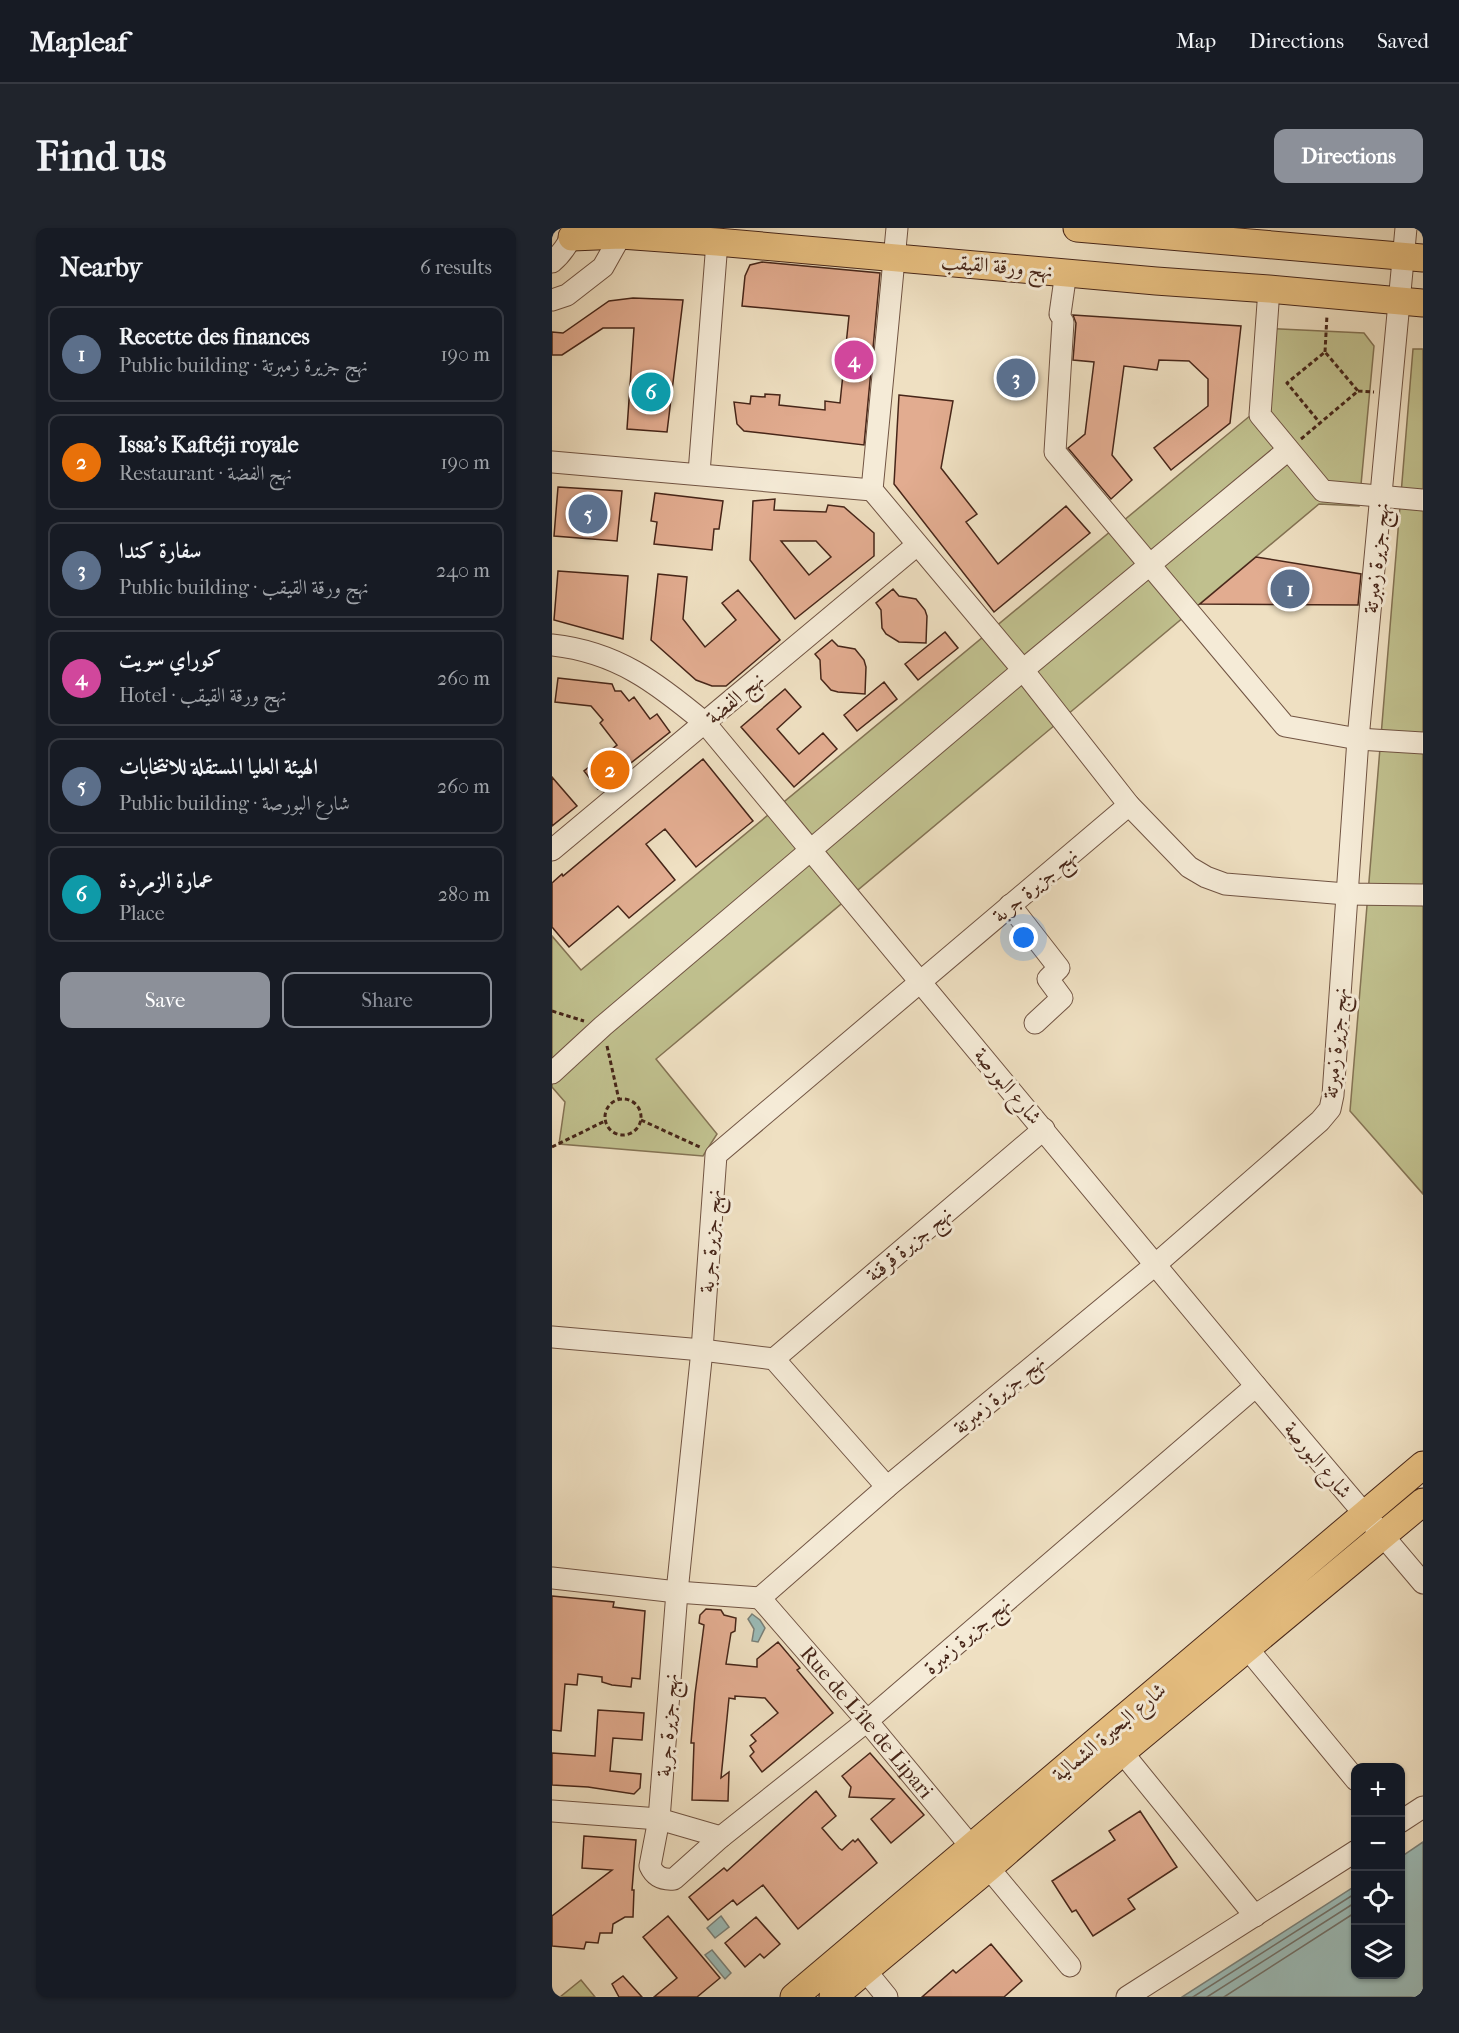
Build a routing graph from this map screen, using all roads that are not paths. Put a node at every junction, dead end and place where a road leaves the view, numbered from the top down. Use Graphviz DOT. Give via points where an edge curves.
graph roads {
  1 [pos="897,228"];
  2 [pos="1077,228"];
  3 [pos="1406,228"];
  4 [pos="573,233"];
  5 [pos="621,235"];
  6 [pos="1235,235"];
  7 [pos="717,242"];
  8 [pos="894,257"];
  9 [pos="1413,257"];
  10 [pos="552,262"];
  11 [pos="1066,272"];
  12 [pos="1269,289"];
  13 [pos="552,300"];
  14 [pos="1411,302"];
  15 [pos="1288,450"];
  16 [pos="552,462"];
  17 [pos="699,473"];
  18 [pos="872,490"];
  19 [pos="1382,495"];
  20 [pos="1423,500"];
  21 [pos="917,545"];
  22 [pos="1150,565"];
  23 [pos="552,645"];
  24 [pos="1023,670"];
  25 [pos="705,723"];
  26 [pos="1358,739"];
  27 [pos="1423,743"];
  28 [pos="1130,805"];
  29 [pos="552,850"];
  30 [pos="810,850"];
  31 [pos="1346,894"];
  32 [pos="1423,895"];
  33 [pos="1010,905"];
  34 [pos="920,981"];
  35 [pos="1035,1023"];
  36 [pos="552,1072"];
  37 [pos="1044,1129"];
  38 [pos="1155,1265"];
  39 [pos="552,1337"];
  40 [pos="702,1350"];
  41 [pos="774,1359"];
  42 [pos="1256,1386"];
  43 [pos="1423,1465"];
  44 [pos="887,1487"];
  45 [pos="1423,1502"];
  46 [pos="1374,1525"];
  47 [pos="552,1578"];
  48 [pos="1423,1583"];
  49 [pos="677,1592"];
  50 [pos="760,1598"];
  51 [pos="1247,1648"];
  52 [pos="867,1721"];
  53 [pos="1122,1752"];
  54 [pos="1351,1774"];
  55 [pos="1423,1807"];
  56 [pos="552,1811"];
  57 [pos="659,1819"];
  58 [pos="1405,1819"];
  59 [pos="721,1837"];
  60 [pos="1351,1854"];
  61 [pos="980,1858"];
  62 [pos="674,1879"];
  63 [pos="1255,1916"];
  64 [pos="1070,1966"];
  65 [pos="865,1970"];
  66 [pos="794,1997"];
  67 [pos="832,1997"];
  68 [pos="887,1997"];
  69 [pos="1127,1997"];
  1 -- 8 [label="street"];
  2 -- 6 [label="main road"];
  3 -- 9 [label="street, نهج جزيرة زمبرتة"];
  4 -- 5 [label="main road, نهج ورقة القيقب"];
  4 -- 10 [label="street"];
  5 -- 7 [label="main road, نهج ورقة القيقب"];
  5 -- 13 [label="street" via="603,267 567,295"];
  6 -- 9 [label="main road"];
  7 -- 8 [label="main road, نهج ورقة القيقب"];
  7 -- 17 [label="street"];
  8 -- 11 [label="main road, نهج ورقة القيقب"];
  8 -- 18 [label="street"];
  9 -- 14 [label="street, نهج جزيرة زمبرتة"];
  11 -- 12 [label="main road, نهج ورقة القيقب"];
  11 -- 22 [label="street" via="1055,452"];
  12 -- 14 [label="main road, نهج ورقة القيقب"];
  12 -- 15 [label="street" via="1260,414"];
  14 -- 19 [label="street, نهج جزيرة زمبرتة"];
  15 -- 19 [label="street" via="1323,491"];
  15 -- 22 [label="street"];
  16 -- 17 [label="street"];
  17 -- 18 [label="street"];
  18 -- 21 [label="street"];
  19 -- 20 [label="street"];
  19 -- 26 [label="street, نهج جزيرة زمبرتة"];
  21 -- 24 [label="street"];
  21 -- 25 [label="street, نهج الفضة"];
  22 -- 24 [label="street"];
  22 -- 26 [label="street" via="1285,726"];
  23 -- 25 [label="street, شارع البورصة" via="597,654 628,666 661,686"];
  24 -- 28 [label="street"];
  24 -- 30 [label="street"];
  25 -- 29 [label="street, نهج الفضة"];
  25 -- 30 [label="street, شارع البورصة"];
  26 -- 27 [label="street"];
  26 -- 31 [label="street, نهج جزيرة زمبرتة"];
  28 -- 31 [label="street" via="1189,867 1206,878 1225,884"];
  28 -- 33 [label="street, نهج جزيرة جربة"];
  30 -- 34 [label="street, شارع البورصة"];
  30 -- 36 [label="street"];
  31 -- 32 [label="street"];
  31 -- 38 [label="street, نهج جزيرة زمبرتة" via="1330,1109"];
  33 -- 34 [label="street, نهج جزيرة جربة"];
  33 -- 35 [label="street" via="1059,968 1048,978 1062,998"];
  34 -- 37 [label="street, شارع البورصة"];
  34 -- 40 [label="street, نهج جزيرة جربة" via="716,1155"];
  37 -- 38 [label="street, شارع البورصة"];
  37 -- 41 [label="street, نهج جزيرة قرقنة"];
  38 -- 42 [label="street, شارع البورصة"];
  38 -- 44 [label="street, نهج جزيرة زمبرتة"];
  39 -- 40 [label="street"];
  40 -- 41 [label="street"];
  40 -- 49 [label="street, نهج جزيرة جربة"];
  41 -- 44 [label="street"];
  42 -- 46 [label="street, شارع البورصة"];
  42 -- 52 [label="street, نهج جزيرة زمبرة"];
  43 -- 46 [label="main road, شارع البحيرة الشمالية"];
  44 -- 50 [label="street, نهج جزيرة زمبرتة"];
  45 -- 46 [label="main road, شارع البحيرة الشمالية"];
  46 -- 48 [label="street, شارع البورصة"];
  46 -- 51 [label="main road, شارع البحيرة الشمالية"];
  46 -- 61 [label="main road, شارع البحيرة الشمالية"];
  47 -- 49 [label="street"];
  49 -- 50 [label="street"];
  49 -- 57 [label="street, نهج جزيرة جربة"];
  50 -- 52 [label="street, Rue de L'île de Lipari"];
  51 -- 53 [label="main road, شارع البحيرة الشمالية"];
  51 -- 54 [label="street"];
  52 -- 59 [label="street, نهج جزيرة زمبرة"];
  52 -- 61 [label="street, Rue de L'île de Lipari"];
  53 -- 61 [label="main road, شارع البحيرة الشمالية"];
  53 -- 63 [label="street"];
  55 -- 58 [label="street"];
  56 -- 57 [label="street"];
  57 -- 59 [label="street"];
  57 -- 62 [label="street, نهج جزيرة جربة" via="650,1866 659,1878"];
  59 -- 62 [label="street, نهج جزيرة زمبرة"];
  60 -- 63 [label="street"];
  61 -- 64 [label="street, Rue de L'île de Lipari"];
  61 -- 65 [label="main road, شارع البحيرة الشمالية"];
  61 -- 66 [label="main road, شارع البحيرة الشمالية"];
  63 -- 69 [label="street"];
  65 -- 67 [label="main road, شارع البحيرة الشمالية"];
  65 -- 68 [label="street"];
}
